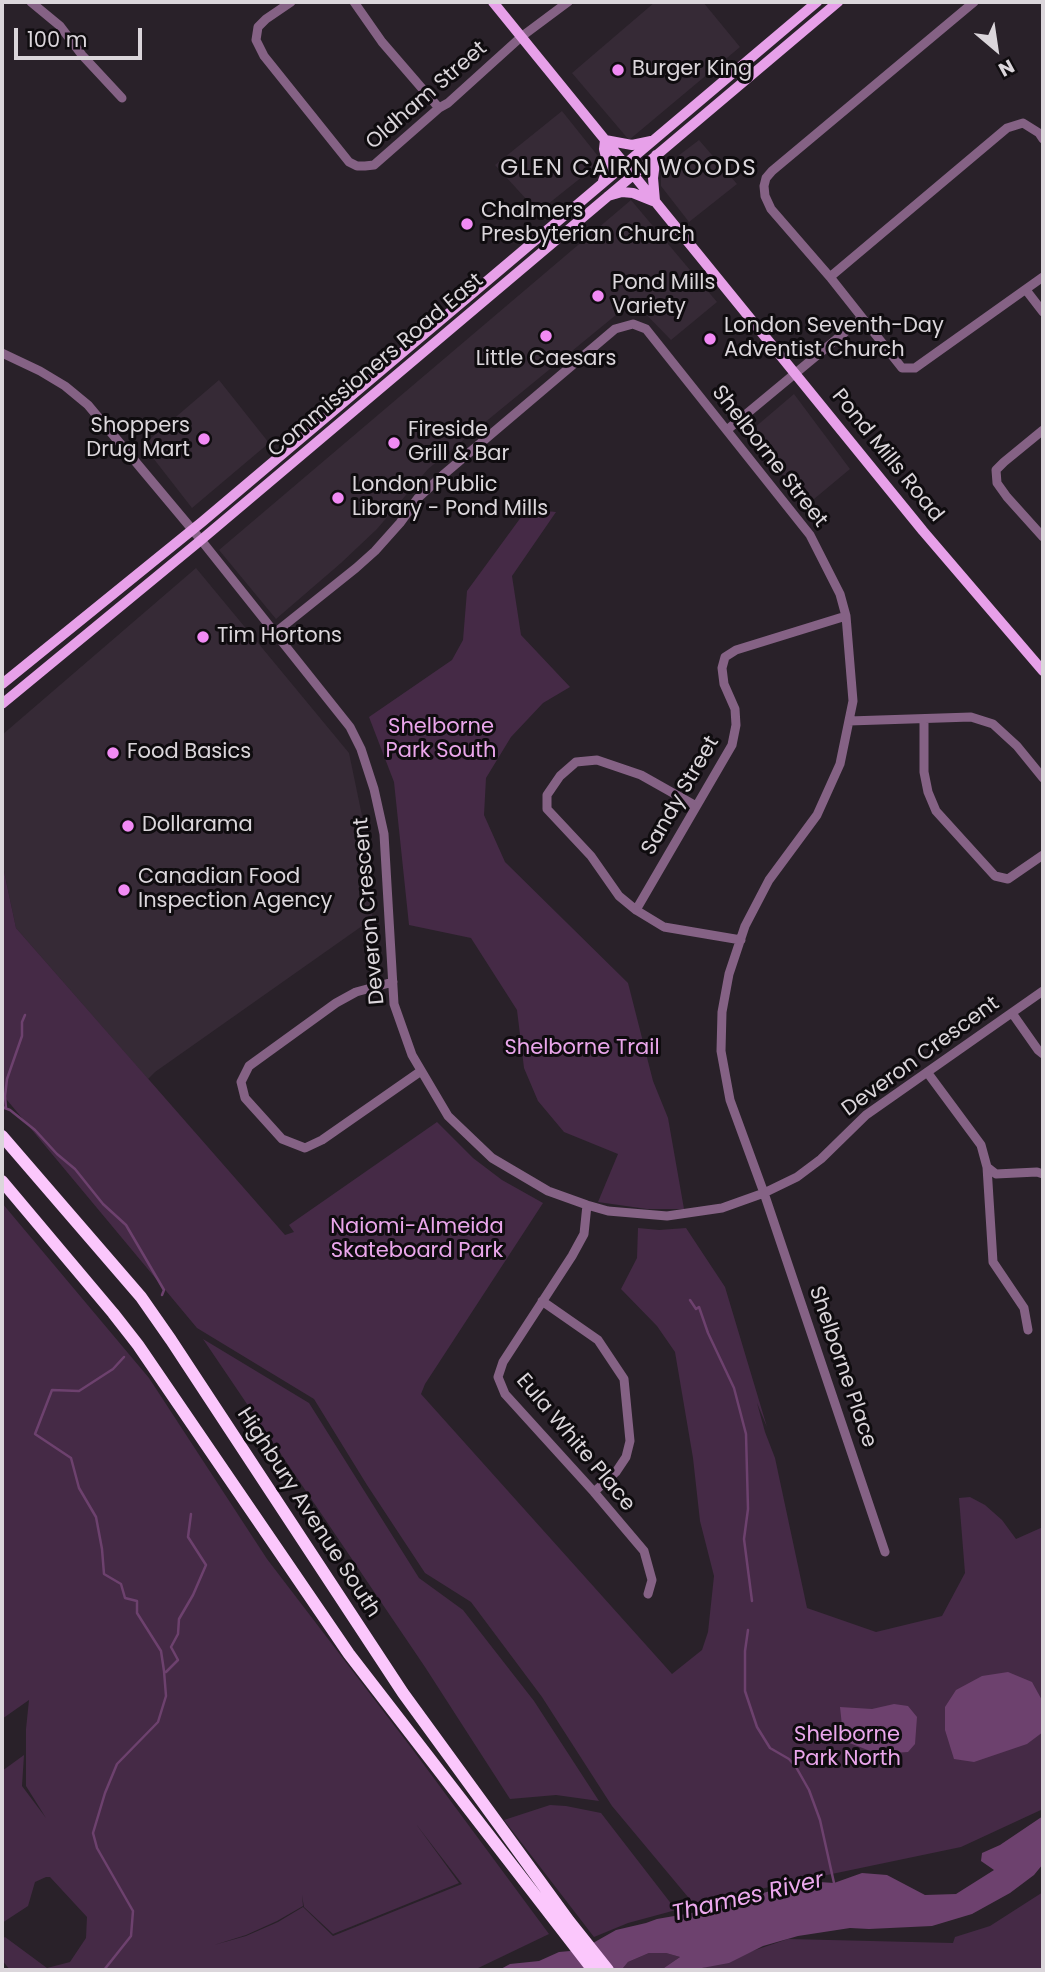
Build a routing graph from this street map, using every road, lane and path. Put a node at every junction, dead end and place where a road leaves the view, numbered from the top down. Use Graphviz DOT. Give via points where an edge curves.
graph roads {
  1 [pos="31,2"];
  2 [pos="291,2"];
  3 [pos="355,2"];
  4 [pos="493,2"];
  5 [pos="569,2"];
  6 [pos="817,2"];
  7 [pos="838,2"];
  8 [pos="974,2"];
  9 [pos="521,37"];
  10 [pos="122,98"];
  11 [pos="439,108"];
  12 [pos="655,139"];
  13 [pos="1043,139"];
  14 [pos="606,140"];
  15 [pos="656,155"];
  16 [pos="625,164"];
  17 [pos="633,174"];
  18 [pos="602,184"];
  19 [pos="600,201"];
  20 [pos="655,202"];
  21 [pos="830,276"];
  22 [pos="1043,277"];
  23 [pos="1026,290"];
  24 [pos="1043,312"];
  25 [pos="862,318"];
  26 [pos="2,353"];
  27 [pos="794,374"];
  28 [pos="727,430"];
  29 [pos="1043,430"];
  30 [pos="192,529"];
  31 [pos="1043,537"];
  32 [pos="201,540"];
  33 [pos="846,616"];
  34 [pos="275,632"];
  35 [pos="1043,671"];
  36 [pos="2,684"];
  37 [pos="2,704"];
  38 [pos="924,719"];
  39 [pos="849,721"];
  40 [pos="1043,778"];
  41 [pos="696,806"];
  42 [pos="1043,855"];
  43 [pos="636,910"];
  44 [pos="741,940"];
  45 [pos="393,982"];
  46 [pos="1043,991"];
  47 [pos="1012,1013"];
  48 [pos="1043,1054"];
  49 [pos="421,1072"];
  50 [pos="927,1072"];
  51 [pos="2,1136"];
  52 [pos="987,1167"];
  53 [pos="1043,1174"];
  54 [pos="2,1181"];
  55 [pos="764,1193"];
  56 [pos="587,1205"];
  57 [pos="542,1301"];
  58 [pos="1028,1330"];
  59 [pos="594,1492"];
  60 [pos="885,1552"];
  61 [pos="648,1594"];
  62 [pos="565,1925"];
  63 [pos="593,1970"];
  64 [pos="608,1970"];
  1 -- 10 [label="street" via="60,26"];
  2 -- 11 [label="street, Oldham Street" via="258,27 256,40 349,162 374,165"];
  3 -- 11 [label="street" via="382,42"];
  4 -- 9 [label="main road, Pond Mills Road"];
  5 -- 9 [label="street"];
  6 -- 12 [label="main road, Commissioners Road East"];
  7 -- 15 [label="main road, Commissioners Road East"];
  8 -- 21 [label="street" via="766,178 765,196 771,209"];
  9 -- 11 [label="street, Oldham Street"];
  9 -- 14 [label="main road, Pond Mills Road"];
  12 -- 14 [label="main road" via="632,145"];
  12 -- 16 [label="main road, Commissioners Road East"];
  13 -- 21 [label="street" via="1023,123 1007,128"];
  14 -- 16 [label="main road, Pond Mills Road"];
  14 -- 18 [label="main road"];
  15 -- 17 [label="main road, Commissioners Road East"];
  15 -- 20 [label="main road"];
  16 -- 17 [label="main road, Pond Mills Road"];
  16 -- 18 [label="main road, Commissioners Road East"];
  17 -- 19 [label="main road, Commissioners Road East"];
  17 -- 20 [label="main road, Pond Mills Road"];
  18 -- 30 [label="main road, Commissioners Road East"];
  19 -- 20 [label="main road" via="633,192"];
  19 -- 32 [label="main road, Commissioners Road East"];
  20 -- 27 [label="main road, Pond Mills Road"];
  21 -- 25 [label="street"];
  22 -- 23 [label="street"];
  23 -- 24 [label="street"];
  23 -- 25 [label="street" via="915,368 902,368"];
  25 -- 27 [label="street"];
  26 -- 30 [label="street, Deveron Crescent" via="65,386 88,405"];
  27 -- 28 [label="street"];
  27 -- 35 [label="main road, Pond Mills Road"];
  28 -- 33 [label="street, Shelborne Street" via="810,535"];
  28 -- 34 [label="street, Shelborne Street" via="646,329 633,324 615,329 418,498 356,568"];
  29 -- 31 [label="street" via="996,470 997,483"];
  30 -- 32 [label="street, Deveron Crescent"];
  30 -- 36 [label="main road, Commissioners Road East"];
  32 -- 34 [label="street, Deveron Crescent"];
  32 -- 37 [label="main road, Commissioners Road East"];
  33 -- 39 [label="street, Shelborne Street" via="853,701"];
  33 -- 41 [label="street, Sandy Street" via="725,657 724,684 735,709 736,725 732,745"];
  34 -- 45 [label="street, Deveron Crescent" via="350,727 361,749 384,834"];
  38 -- 39 [label="street"];
  38 -- 40 [label="street" via="971,717 993,723"];
  38 -- 42 [label="street" via="924,772 936,811 995,876 1008,879"];
  39 -- 44 [label="street, Shelborne Street" via="840,764 817,815 769,880"];
  41 -- 43 [label="street, Sandy Street"];
  41 -- 43 [label="street" via="640,775 597,760 576,762 547,794 547,809"];
  43 -- 44 [label="street" via="664,927"];
  44 -- 55 [label="street, Shelborne Street" via="722,1012 721,1051 730,1100"];
  45 -- 49 [label="street, Deveron Crescent" via="394,1004"];
  45 -- 49 [label="street" via="336,1003 249,1066 241,1082 245,1098 282,1139 304,1148"];
  46 -- 47 [label="street, Deveron Crescent"];
  47 -- 48 [label="street"];
  47 -- 50 [label="street, Deveron Crescent"];
  49 -- 56 [label="street, Deveron Crescent" via="448,1116 492,1158 548,1191"];
  50 -- 52 [label="street" via="981,1145"];
  50 -- 55 [label="street, Deveron Crescent" via="866,1115 797,1177"];
  51 -- 62 [label="highway, Highbury Avenue South" via="141,1297 402,1693"];
  52 -- 53 [label="street" via="996,1174"];
  52 -- 58 [label="street" via="993,1262 1024,1308"];
  54 -- 62 [label="highway, Highbury Avenue South" via="130,1335 349,1654"];
  55 -- 56 [label="street, Deveron Crescent" via="722,1208 667,1216"];
  55 -- 60 [label="street, Shelborne Place"];
  56 -- 57 [label="street, Eula White Place" via="584,1234"];
  57 -- 59 [label="street, Eula White Place" via="498,1377 505,1394"];
  57 -- 59 [label="street" via="598,1340 624,1379 630,1441 626,1457"];
  59 -- 61 [label="street, Eula White Place" via="643,1552 652,1580"];
  62 -- 63 [label="highway"];
  62 -- 64 [label="highway"];
}
